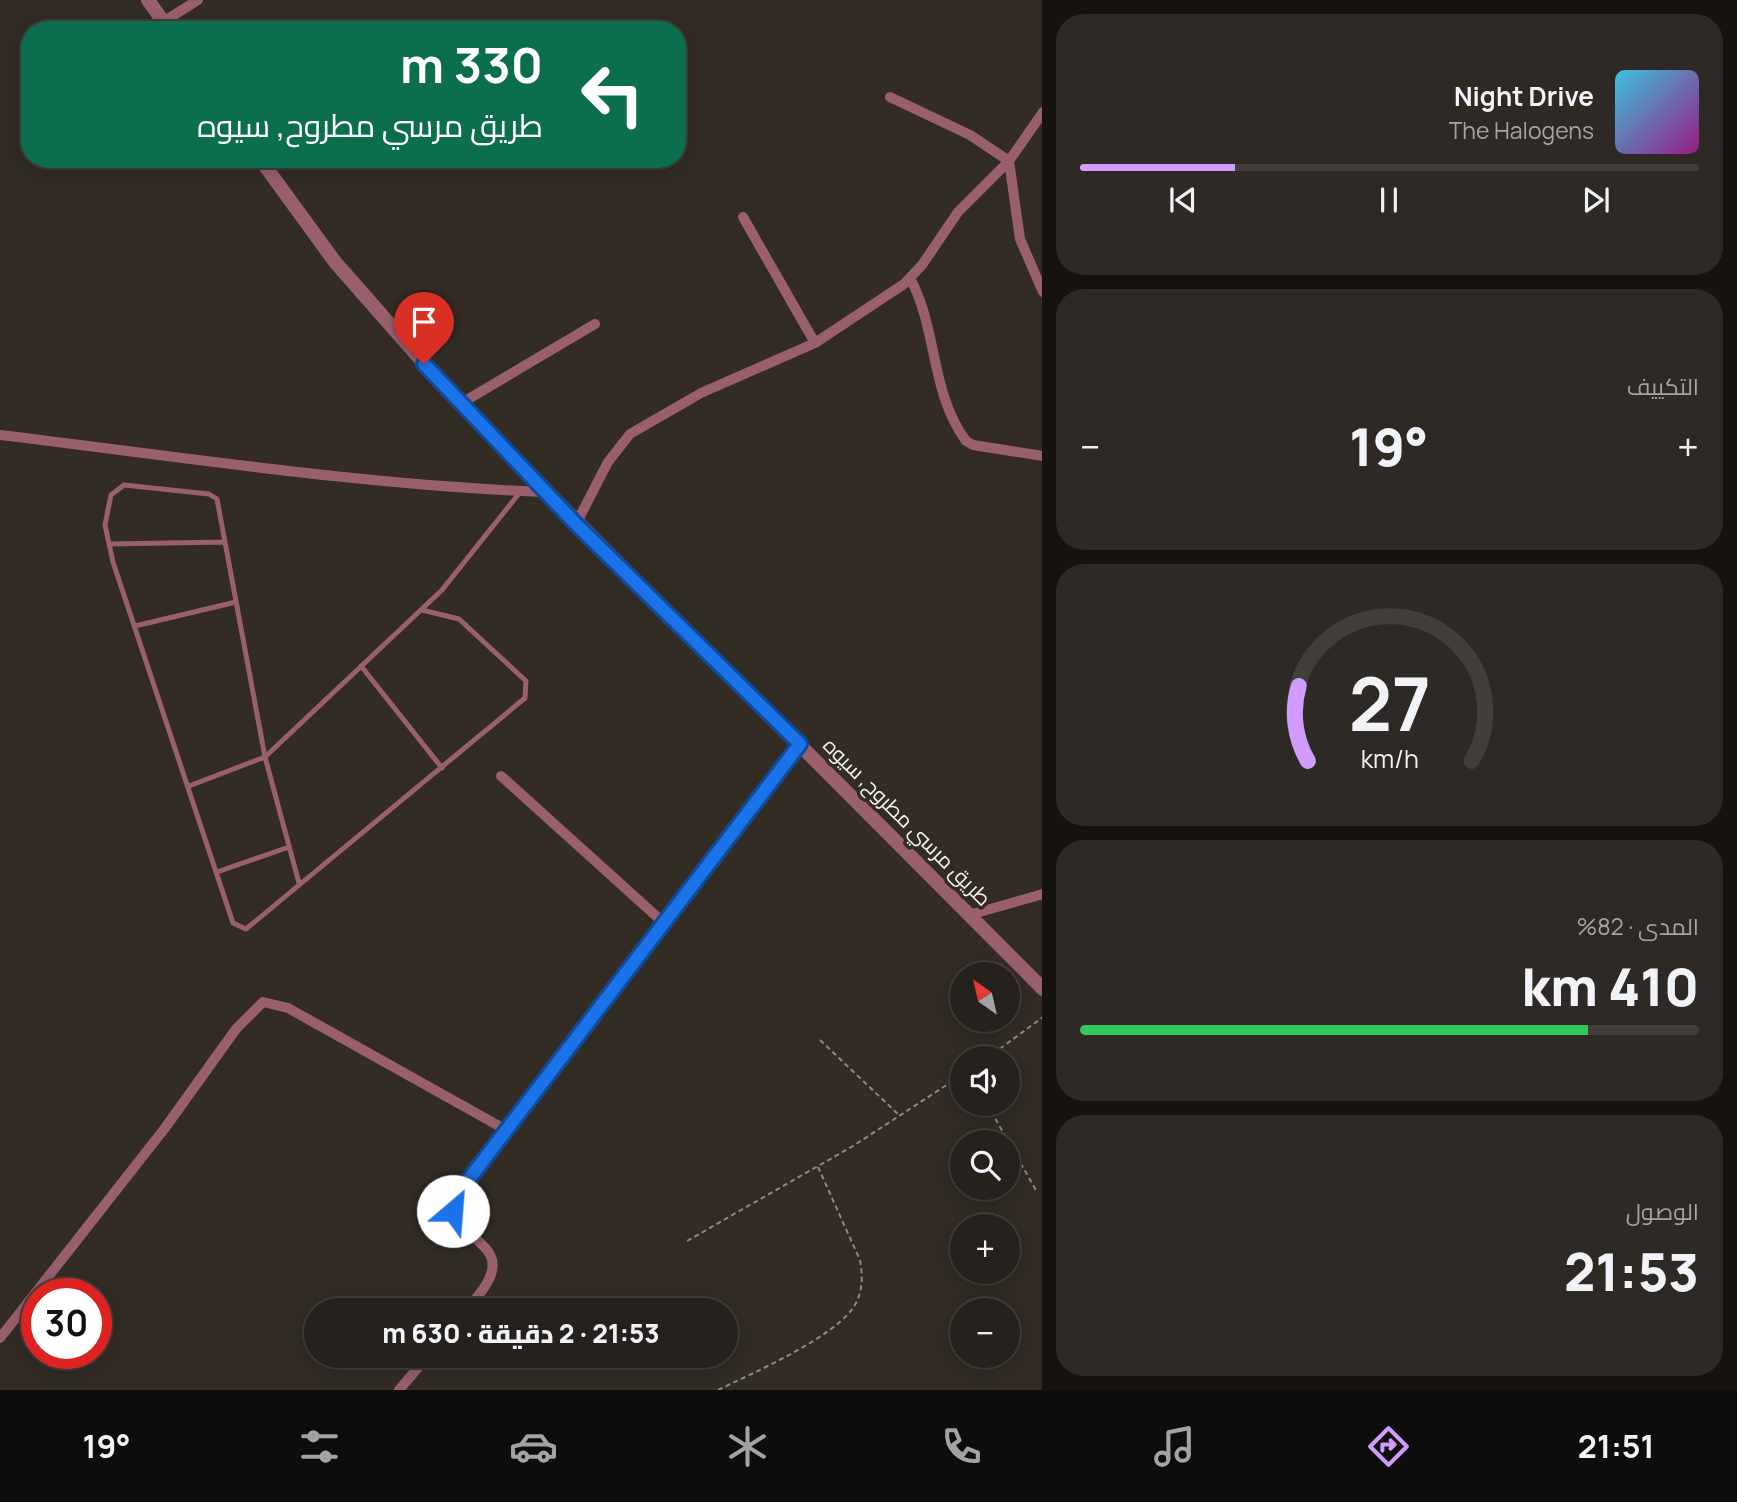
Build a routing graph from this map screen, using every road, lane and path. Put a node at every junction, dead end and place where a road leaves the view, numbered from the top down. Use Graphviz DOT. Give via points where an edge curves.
graph roads {
  1 [pos="148,0"];
  2 [pos="198,0"];
  3 [pos="163,21"];
  4 [pos="172,21"];
  5 [pos="890,97"];
  6 [pos="1042,112"];
  7 [pos="1009,161"];
  8 [pos="266,168"];
  9 [pos="743,217"];
  10 [pos="910,278"];
  11 [pos="1042,292"];
  12 [pos="595,324"];
  13 [pos="815,343"];
  14 [pos="460,404"];
  15 [pos="0,435"];
  16 [pos="1042,456"];
  17 [pos="521,491"];
  18 [pos="545,492"];
  19 [pos="576,524"];
  20 [pos="225,542"];
  21 [pos="109,544"];
  22 [pos="236,602"];
  23 [pos="422,610"];
  24 [pos="135,626"];
  25 [pos="361,666"];
  26 [pos="800,744"];
  27 [pos="265,757"];
  28 [pos="442,768"];
  29 [pos="501,776"];
  30 [pos="189,786"];
  31 [pos="289,846"];
  32 [pos="217,872"];
  33 [pos="299,883"];
  34 [pos="1042,894"];
  35 [pos="969,915"];
  36 [pos="665,925"];
  37 [pos="1042,989"];
  38 [pos="1042,1017"];
  39 [pos="820,1041"];
  40 [pos="1003,1046"];
  41 [pos="950,1084"];
  42 [pos="900,1116"];
  43 [pos="993,1116"];
  44 [pos="508,1131"];
  45 [pos="818,1166"];
  46 [pos="1037,1192"];
  47 [pos="687,1241"];
  48 [pos="476,1298"];
  49 [pos="0,1338"];
  50 [pos="418,1368"];
  51 [pos="399,1390"];
  52 [pos="718,1390"];
  1 -- 3 [label="street"];
  2 -- 4 [label="street"];
  5 -- 7 [label="street" via="970,135"];
  6 -- 7 [label="street"];
  7 -- 10 [label="street" via="958,212"];
  7 -- 11 [label="street" via="1020,239"];
  8 -- 14 [label="street, طريق مرسي مطروح, سيوه" via="334,262"];
  9 -- 13 [label="street"];
  10 -- 13 [label="street"];
  10 -- 16 [label="street" via="926,309 938,382 966,441"];
  12 -- 14 [label="street"];
  13 -- 19 [label="street" via="701,393 630,435 608,462"];
  14 -- 18 [label="street, طريق مرسي مطروح, سيوه"];
  15 -- 17 [label="street" via="326,477"];
  17 -- 18 [label="street"];
  17 -- 23 [label="lane"];
  18 -- 19 [label="street, طريق مرسي مطروح, سيوه"];
  19 -- 26 [label="street, طريق مرسي مطروح, سيوه"];
  20 -- 21 [label="lane"];
  20 -- 21 [label="lane" via="213,495 124,485 116,488 107,503"];
  20 -- 22 [label="lane"];
  21 -- 24 [label="lane"];
  22 -- 24 [label="lane"];
  22 -- 27 [label="lane"];
  23 -- 25 [label="lane"];
  23 -- 28 [label="lane" via="459,619 526,681 528,688 525,698"];
  24 -- 30 [label="lane"];
  25 -- 27 [label="lane"];
  25 -- 28 [label="lane"];
  26 -- 35 [label="street, طريق مرسي مطروح, سيوه"];
  26 -- 36 [label="street"];
  27 -- 30 [label="lane"];
  27 -- 31 [label="lane"];
  28 -- 33 [label="lane"];
  29 -- 36 [label="street"];
  30 -- 32 [label="lane"];
  31 -- 32 [label="lane"];
  31 -- 33 [label="lane"];
  32 -- 33 [label="lane" via="233,923 241,929"];
  34 -- 35 [label="street"];
  35 -- 37 [label="street, طريق مرسي مطروح, سيوه"];
  36 -- 44 [label="street"];
  38 -- 40 [label="path"];
  39 -- 42 [label="path"];
  41 -- 42 [label="path"];
  42 -- 45 [label="path"];
  43 -- 46 [label="path"];
  44 -- 48 [label="street" via="453,1206 454,1217 482,1243 491,1265 489,1281"];
  44 -- 49 [label="street" via="288,1008 263,1002 236,1029 165,1128"];
  45 -- 47 [label="path"];
  45 -- 52 [label="path" via="860,1260 859,1295 852,1308 806,1344"];
  50 -- 51 [label="street"];
}
